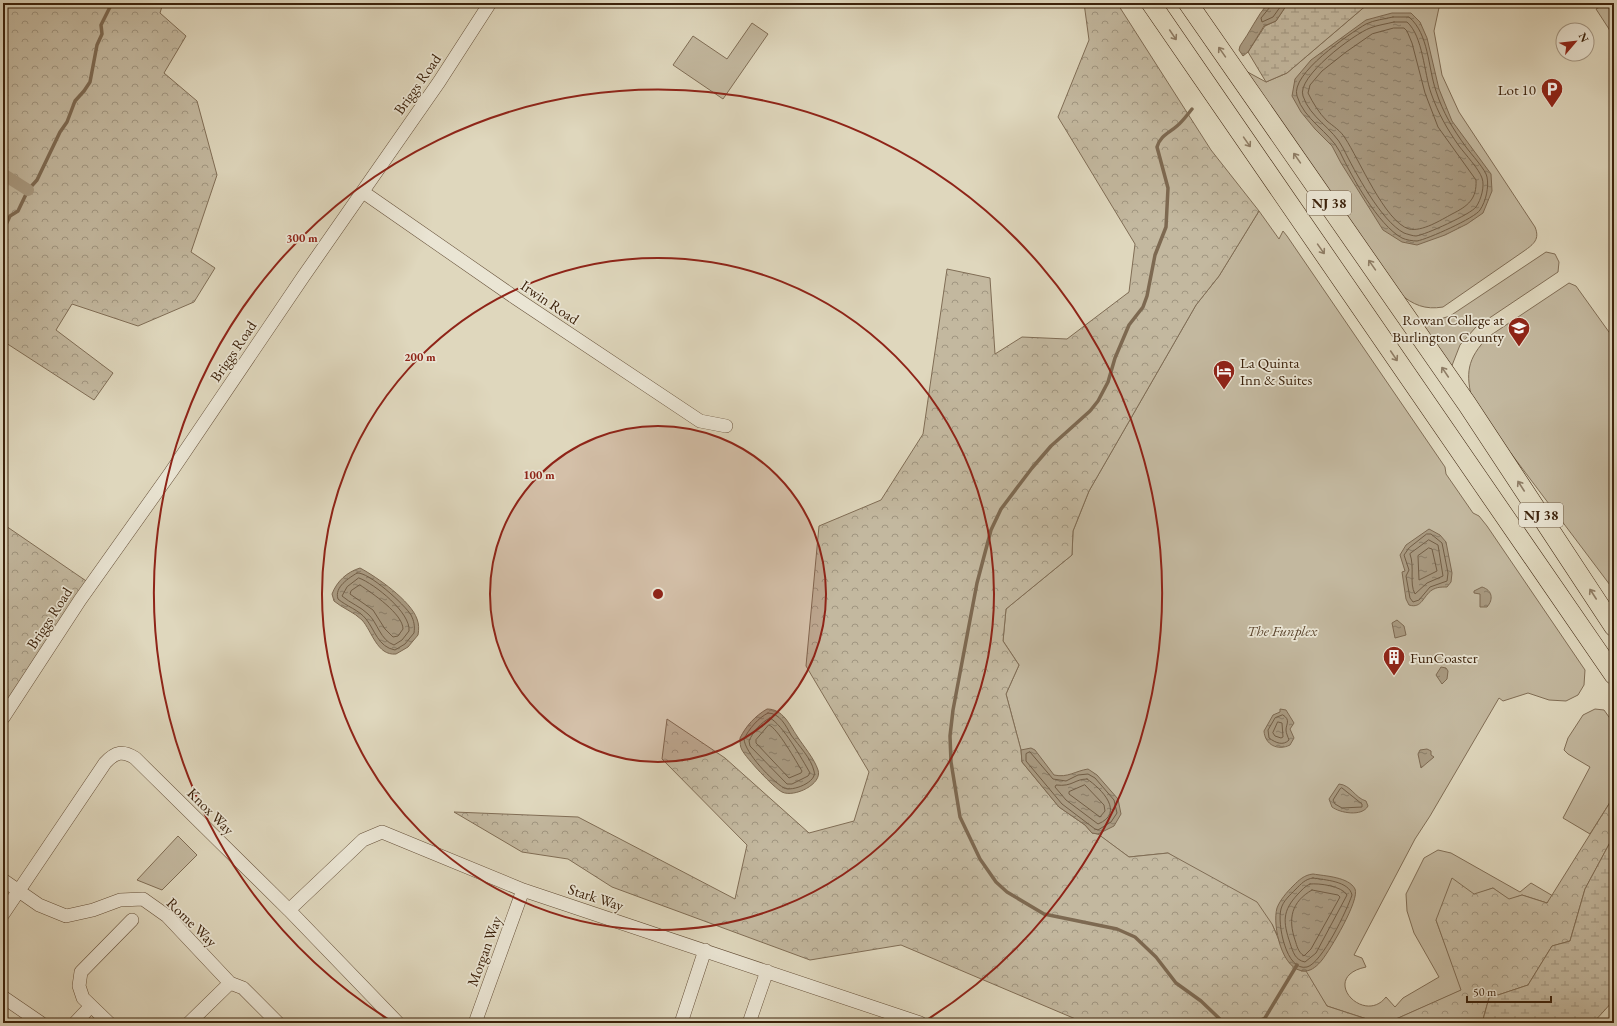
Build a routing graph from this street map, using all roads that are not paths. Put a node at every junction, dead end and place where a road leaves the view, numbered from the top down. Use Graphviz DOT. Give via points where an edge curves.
graph roads {
  1 [pos="490,3"];
  2 [pos="1151,3"];
  3 [pos="1188,3"];
  4 [pos="363,192"];
  5 [pos="726,426"];
  6 [pos="1614,627"];
  7 [pos="1614,675"];
  8 [pos="3,718"];
  9 [pos="3,880"];
  10 [pos="523,890"];
  11 [pos="18,892"];
  12 [pos="289,910"];
  13 [pos="3,914"];
  14 [pos="132,920"];
  15 [pos="705,950"];
  16 [pos="767,971"];
  17 [pos="230,983"];
  18 [pos="3,997"];
  19 [pos="91,1006"];
  20 [pos="41,1023"];
  21 [pos="74,1023"];
  22 [pos="109,1023"];
  23 [pos="189,1023"];
  24 [pos="278,1023"];
  25 [pos="398,1023"];
  26 [pos="475,1023"];
  27 [pos="681,1023"];
  28 [pos="749,1023"];
  29 [pos="920,1023"];
  1 -- 4 [label="street, Briggs Road"];
  2 -- 7 [label="highway, NJ 38, one-way"];
  6 -- 3 [label="highway, NJ 38, one-way" via="1463,398"];
  4 -- 5 [label="street, Irwin Road" via="700,421"];
  4 -- 8 [label="street, Briggs Road" via="80,600"];
  9 -- 11 [label="street, Rome Way"];
  10 -- 12 [label="street, Stark Way" via="382,832 363,840"];
  10 -- 15 [label="street, Stark Way"];
  10 -- 26 [label="street, Morgan Way"];
  11 -- 12 [label="street, Knox Way" via="105,763 111,756 120,752 135,758"];
  11 -- 13 [label="street"];
  11 -- 17 [label="street, Rome Way" via="66,916 120,900 143,899 167,916"];
  12 -- 25 [label="street, Knox Way"];
  14 -- 19 [label="street" via="81,972 79,986 82,998"];
  15 -- 16 [label="street, Stark Way"];
  15 -- 27 [label="street"];
  16 -- 28 [label="street"];
  16 -- 29 [label="street, Stark Way"];
  17 -- 23 [label="street"];
  17 -- 24 [label="street, Rome Way" via="243,988"];
  18 -- 20 [label="street"];
  19 -- 21 [label="street"];
  19 -- 22 [label="street"];
}
